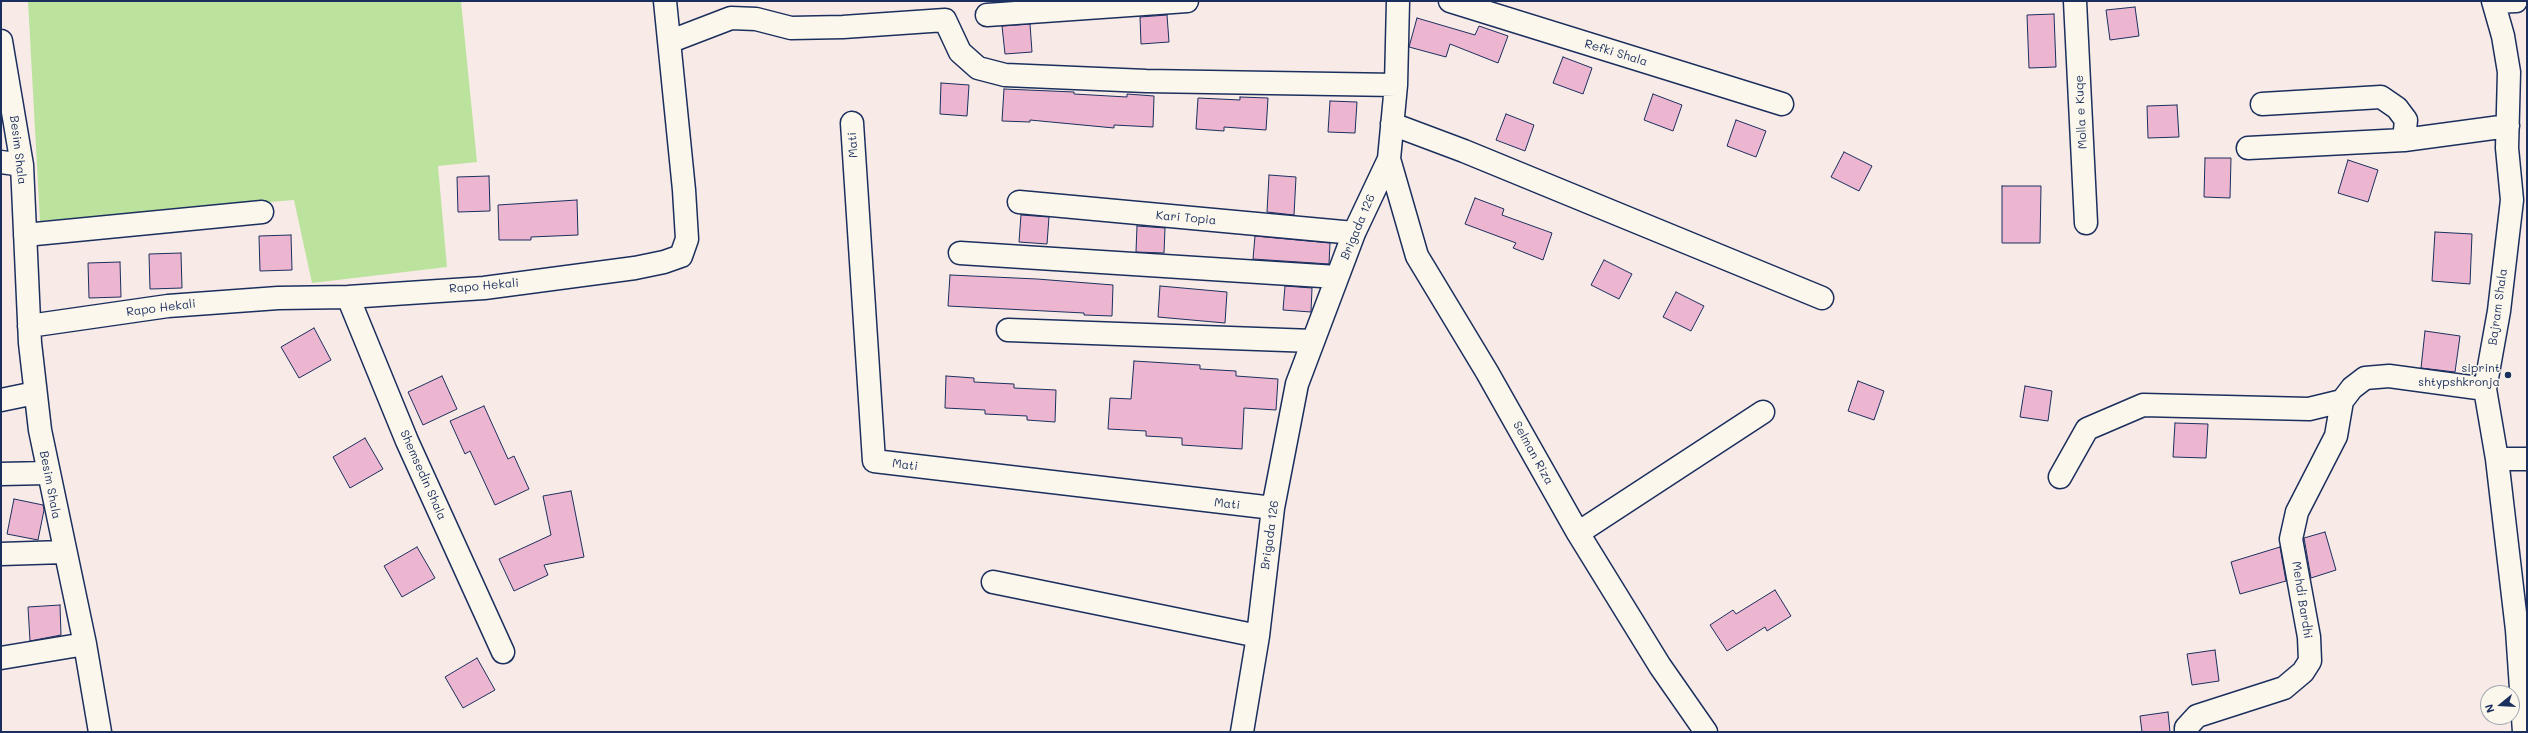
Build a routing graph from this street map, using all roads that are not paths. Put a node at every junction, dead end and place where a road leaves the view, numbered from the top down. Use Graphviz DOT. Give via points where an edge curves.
graph roads {
  1 [pos="665,1"];
  2 [pos="1187,1"];
  3 [pos="1398,1"];
  4 [pos="1450,1"];
  5 [pos="2075,1"];
  6 [pos="2516,1"];
  7 [pos="2494,2"];
  8 [pos="987,14"];
  9 [pos="1,41"];
  10 [pos="671,41"];
  11 [pos="1396,85"];
  12 [pos="1782,104"];
  13 [pos="2262,104"];
  14 [pos="852,123"];
  15 [pos="1392,124"];
  16 [pos="2508,126"];
  17 [pos="2404,140"];
  18 [pos="2248,148"];
  19 [pos="1389,159"];
  20 [pos="1,162"];
  21 [pos="22,165"];
  22 [pos="1019,202"];
  23 [pos="262,212"];
  24 [pos="2086,223"];
  25 [pos="1354,234"];
  26 [pos="25,235"];
  27 [pos="960,253"];
  28 [pos="1338,277"];
  29 [pos="348,297"];
  30 [pos="1822,298"];
  31 [pos="29,326"];
  32 [pos="1008,330"];
  33 [pos="1313,341"];
  34 [pos="2485,389"];
  35 [pos="35,393"];
  36 [pos="1,400"];
  37 [pos="2342,401"];
  38 [pos="1763,412"];
  39 [pos="2527,458"];
  40 [pos="2496,459"];
  41 [pos="48,473"];
  42 [pos="1,474"];
  43 [pos="2060,477"];
  44 [pos="1273,508"];
  45 [pos="1578,533"];
  46 [pos="64,552"];
  47 [pos="1,554"];
  48 [pos="993,582"];
  49 [pos="2522,630"];
  50 [pos="1258,636"];
  51 [pos="85,644"];
  52 [pos="503,652"];
  53 [pos="1,658"];
  54 [pos="100,732"];
  55 [pos="1242,732"];
  56 [pos="1706,732"];
  57 [pos="2186,732"];
  58 [pos="2524,732"];
  1 -- 10 [label="street, Rapo Hekali"];
  2 -- 8 [label="street"];
  3 -- 11 [label="street"];
  4 -- 12 [label="street, Refki Shala"];
  5 -- 24 [label="street, Molla e Kuqe"];
  6 -- 7 [label="street"];
  7 -- 16 [label="street, Bajram Shala" via="2504,36 2509,72"];
  9 -- 21 [label="street, Besim Shala"];
  10 -- 11 [label="street" via="731,18 756,19 791,28 945,20 960,52 978,68 1005,74 1146,81"];
  10 -- 29 [label="street, Rapo Hekali" via="687,240 681,256 634,268 484,288"];
  11 -- 15 [label="street"];
  13 -- 17 [label="street" via="2381,97 2397,108 2406,120"];
  14 -- 44 [label="street, Mati" via="874,461"];
  15 -- 19 [label="street"];
  15 -- 30 [label="street"];
  16 -- 17 [label="street"];
  16 -- 34 [label="street, Bajram Shala" via="2507,148 2512,200 2500,311"];
  17 -- 18 [label="street"];
  19 -- 25 [label="street, Brigada 126"];
  19 -- 45 [label="street, Selman Riza" via="1416,256 1487,372"];
  20 -- 21 [label="street"];
  21 -- 26 [label="street, Besim Shala"];
  22 -- 25 [label="street, Kari Topia"];
  23 -- 26 [label="street"];
  25 -- 28 [label="street, Brigada 126"];
  26 -- 31 [label="street, Besim Shala"];
  27 -- 28 [label="street"];
  28 -- 33 [label="street, Brigada 126"];
  29 -- 31 [label="street, Rapo Hekali" via="278,298 168,306"];
  29 -- 52 [label="street, Shemsedin Shala" via="407,441"];
  31 -- 35 [label="street, Besim Shala"];
  32 -- 33 [label="street"];
  33 -- 44 [label="street, Brigada 126" via="1297,384"];
  34 -- 37 [label="street" via="2389,376 2365,378 2352,388"];
  34 -- 40 [label="street, Bajram Shala"];
  35 -- 36 [label="street"];
  35 -- 41 [label="street, Besim Shala"];
  37 -- 43 [label="street" via="2309,408 2144,406 2087,429"];
  37 -- 57 [label="street, Mehdi Bardhi" via="2336,436 2297,512 2291,539 2309,637 2310,660 2303,672 2284,688 2197,716 2186,728"];
  38 -- 45 [label="street"];
  39 -- 40 [label="street"];
  40 -- 49 [label="street, Bajram Shala"];
  41 -- 42 [label="street"];
  41 -- 46 [label="street, Besim Shala"];
  44 -- 50 [label="street, Brigada 126"];
  45 -- 56 [label="street, Selman Riza" via="1660,666"];
  46 -- 47 [label="street"];
  46 -- 51 [label="street, Besim Shala"];
  48 -- 50 [label="street"];
  49 -- 58 [label="street, Bajram Shala"];
  50 -- 55 [label="street, Brigada 126"];
  51 -- 53 [label="street"];
  51 -- 54 [label="street, Besim Shala"];
}
